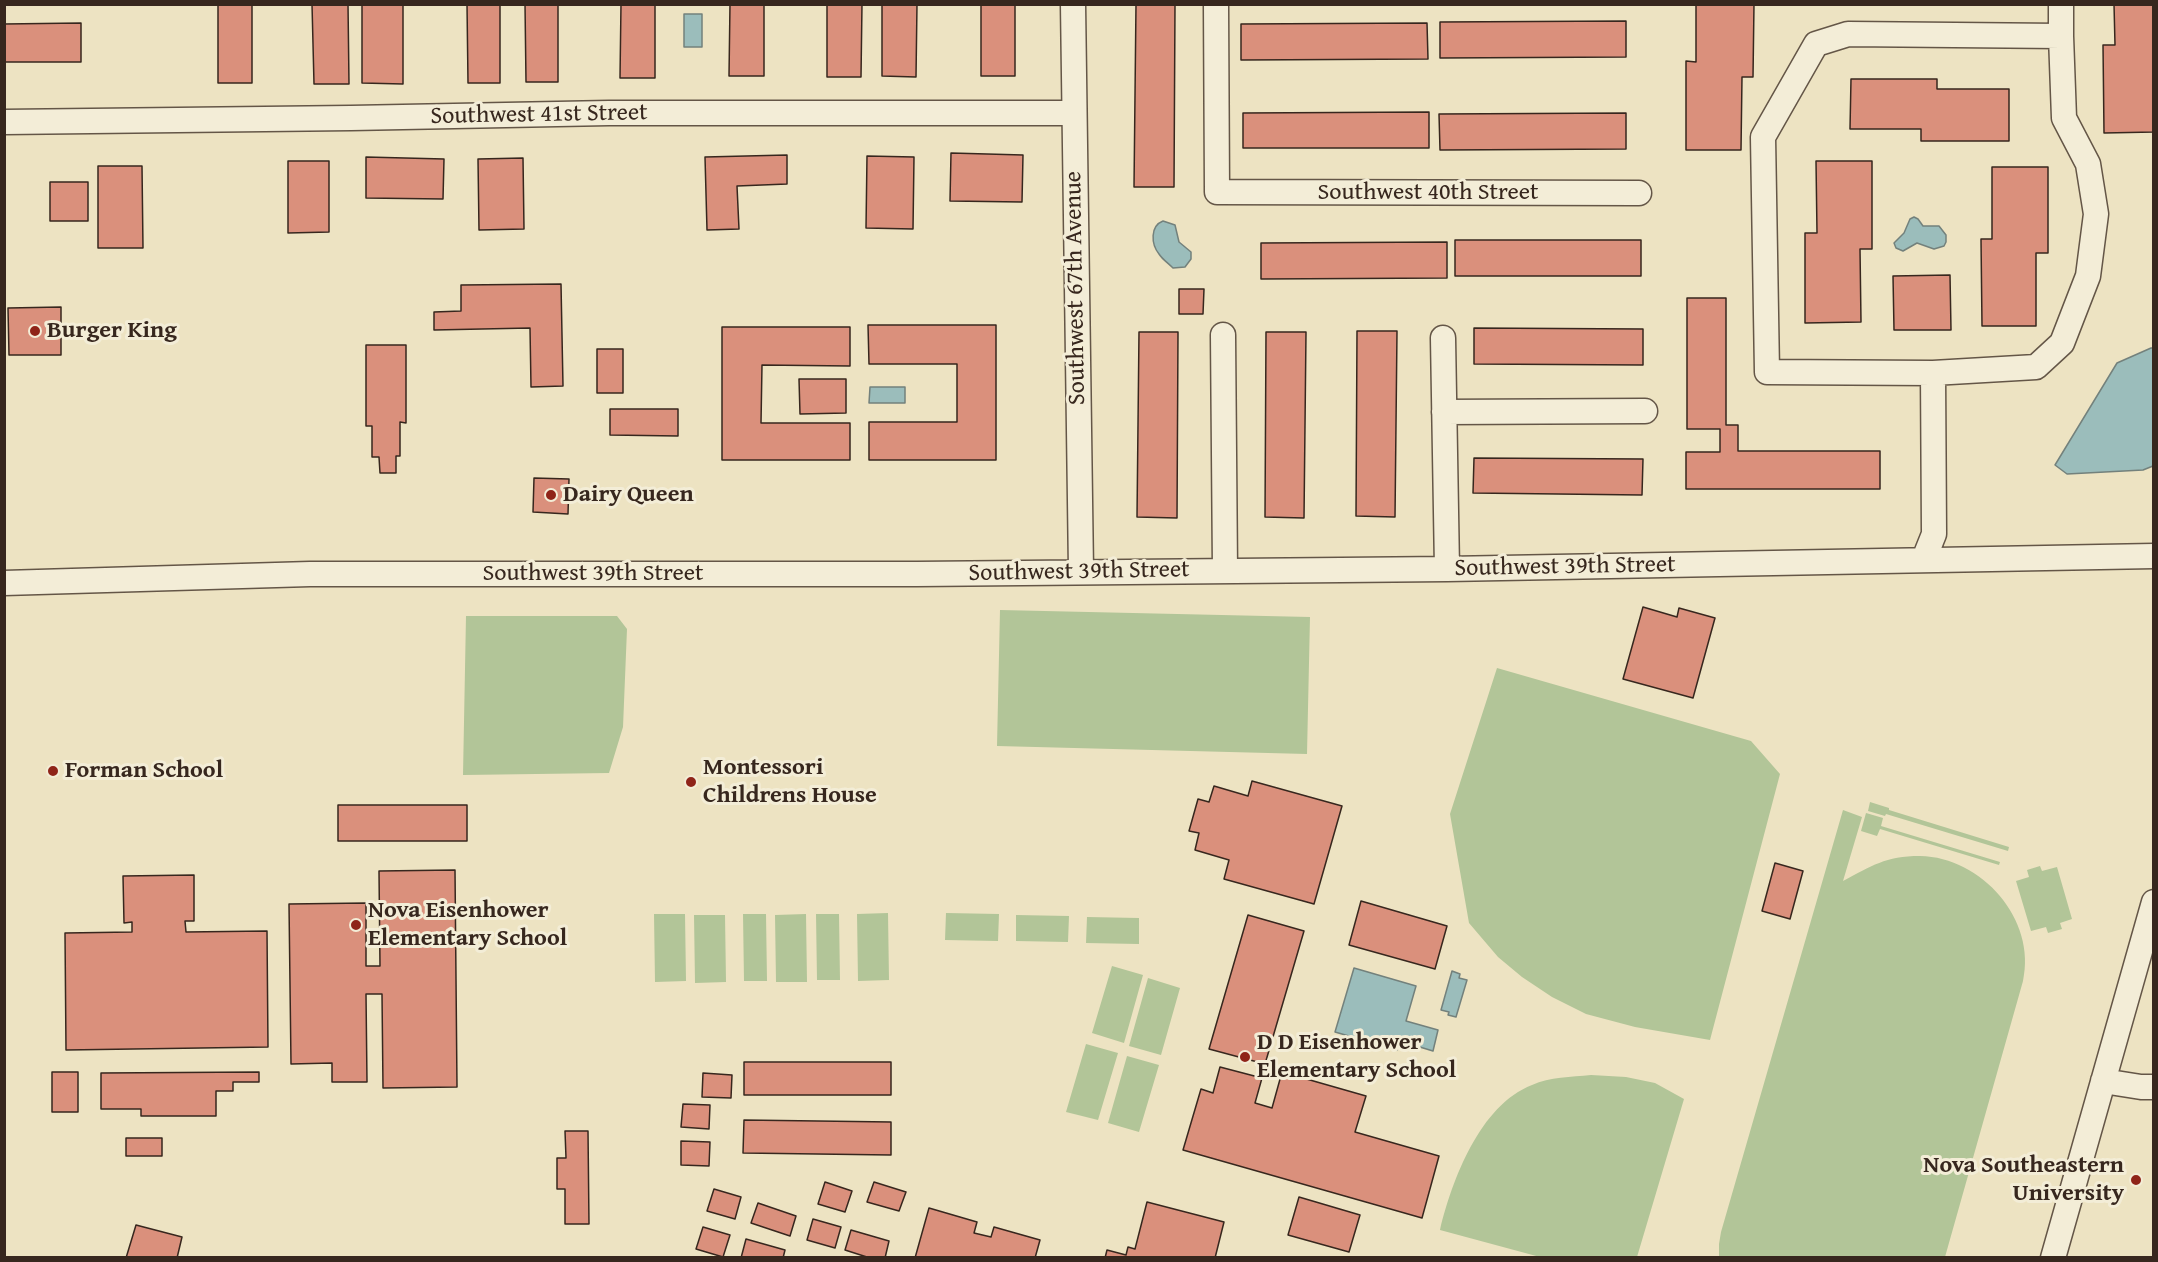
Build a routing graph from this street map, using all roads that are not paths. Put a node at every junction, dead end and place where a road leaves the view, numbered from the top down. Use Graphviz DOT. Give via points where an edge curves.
graph roads {
  1 [pos="1073,4"];
  2 [pos="1215,4"];
  3 [pos="2061,4"];
  4 [pos="2061,36"];
  5 [pos="1074,113"];
  6 [pos="4,122"];
  7 [pos="1639,193"];
  8 [pos="1223,335"];
  9 [pos="1443,339"];
  10 [pos="1933,373"];
  11 [pos="1645,411"];
  12 [pos="1444,412"];
  13 [pos="2154,556"];
  14 [pos="1924,560"];
  15 [pos="1447,569"];
  16 [pos="1224,571"];
  17 [pos="1081,572"];
  18 [pos="4,583"];
  19 [pos="2154,902"];
  20 [pos="2103,1081"];
  21 [pos="2154,1087"];
  22 [pos="2053,1257"];
  1 -- 5 [label="street, Southwest 67th Avenue"];
  2 -- 7 [label="street, Southwest 40th Street" via="1217,192"];
  3 -- 4 [label="street"];
  4 -- 10 [label="street" via="2064,118 2088,164 2096,214 2088,276 2062,343 2036,367"];
  4 -- 10 [label="street" via="1848,34 1816,44 1763,137 1767,372"];
  5 -- 6 [label="street, Southwest 41st Street" via="609,113"];
  5 -- 17 [label="street, Southwest 67th Avenue"];
  8 -- 16 [label="street"];
  9 -- 12 [label="street"];
  10 -- 14 [label="street" via="1934,534"];
  11 -- 12 [label="street"];
  12 -- 15 [label="street"];
  13 -- 14 [label="street, Southwest 39th Street"];
  14 -- 15 [label="street, Southwest 39th Street"];
  15 -- 16 [label="street, Southwest 39th Street"];
  16 -- 17 [label="street, Southwest 39th Street"];
  17 -- 18 [label="street, Southwest 39th Street" via="310,574"];
  19 -- 20 [label="street"];
  20 -- 21 [label="street"];
  20 -- 22 [label="street"];
}
